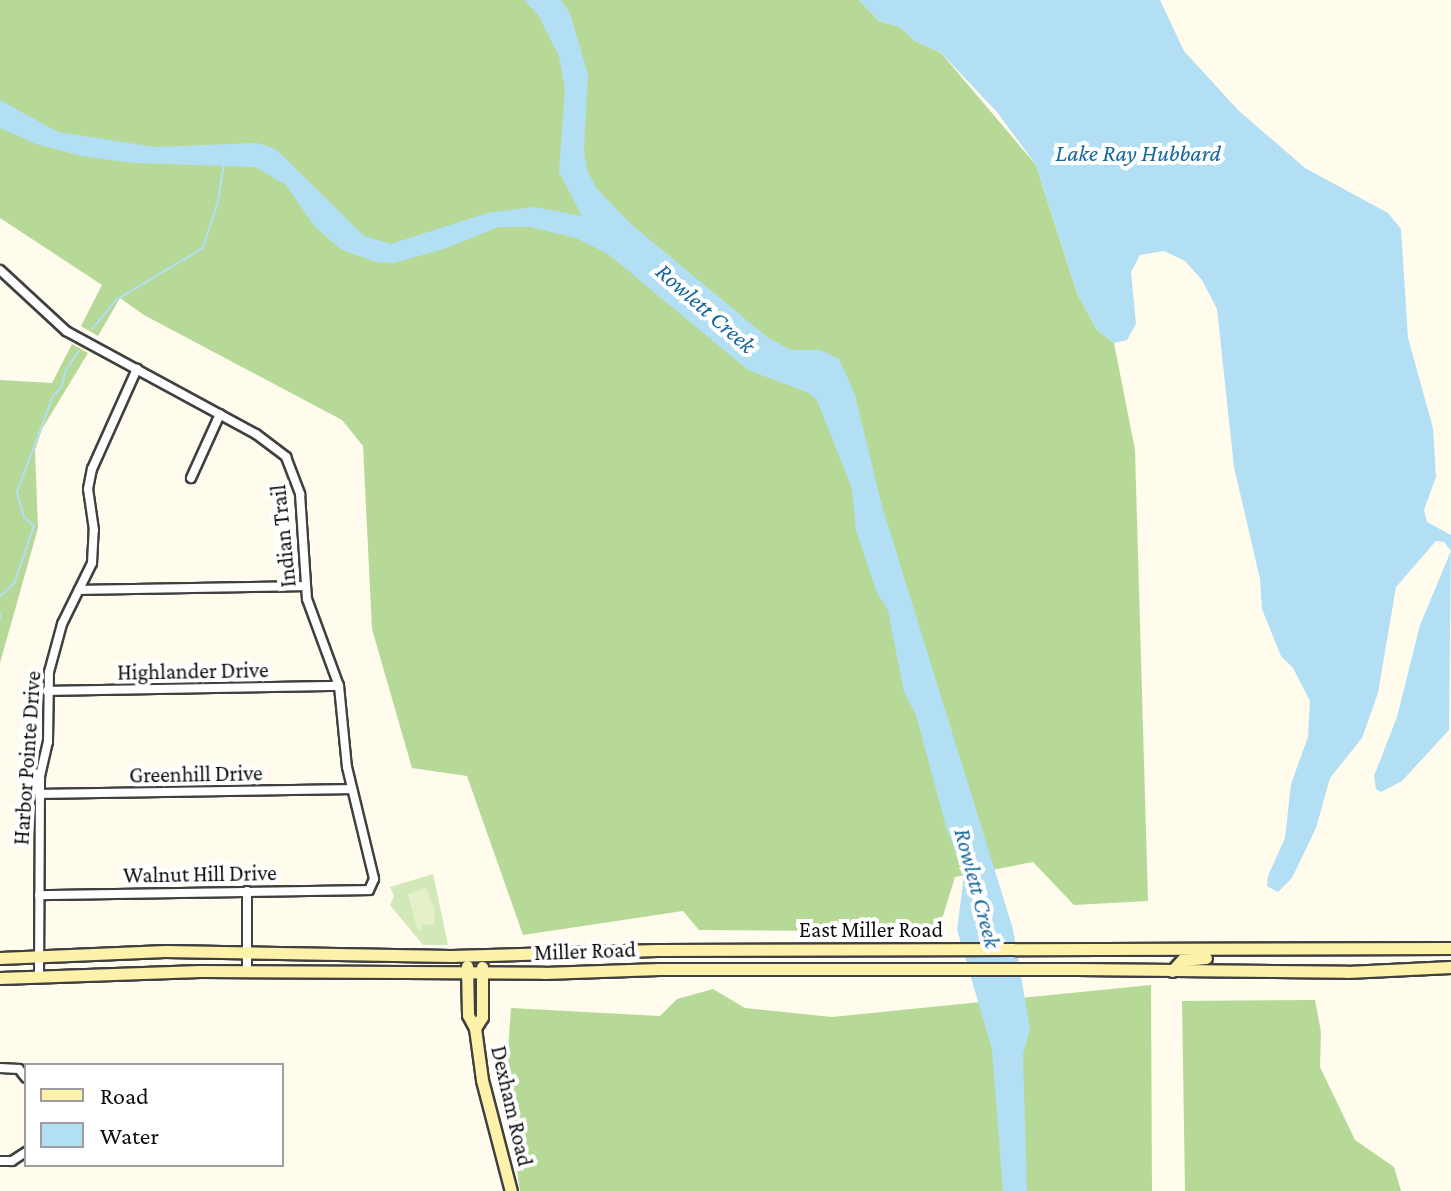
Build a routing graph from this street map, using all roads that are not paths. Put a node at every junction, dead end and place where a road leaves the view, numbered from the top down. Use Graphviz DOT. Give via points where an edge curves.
graph roads {
  1 [pos="0,270"];
  2 [pos="137,369"];
  3 [pos="220,414"];
  4 [pos="191,478"];
  5 [pos="306,586"];
  6 [pos="79,590"];
  7 [pos="339,686"];
  8 [pos="47,691"];
  9 [pos="352,789"];
  10 [pos="40,794"];
  11 [pos="361,890"];
  12 [pos="247,891"];
  13 [pos="39,895"];
  14 [pos="1451,948"];
  15 [pos="247,951"];
  16 [pos="1316,951"];
  17 [pos="1234,952"];
  18 [pos="483,955"];
  19 [pos="39,956"];
  20 [pos="467,956"];
  21 [pos="0,958"];
  22 [pos="1451,967"];
  23 [pos="247,970"];
  24 [pos="1172,971"];
  25 [pos="467,972"];
  26 [pos="482,972"];
  27 [pos="1316,972"];
  28 [pos="39,977"];
  29 [pos="0,978"];
  30 [pos="475,1028"];
  31 [pos="0,1068"];
  32 [pos="24,1075"];
  33 [pos="24,1154"];
  34 [pos="0,1161"];
  35 [pos="511,1191"];
  1 -- 2 [label="street, Indian Trail" via="66,331"];
  2 -- 3 [label="street, Indian Trail"];
  2 -- 6 [label="street, Harbor Pointe Drive" via="92,469 88,489 94,549"];
  3 -- 4 [label="street"];
  3 -- 5 [label="street, Indian Trail" via="274,446 293,468 302,510"];
  5 -- 6 [label="street"];
  5 -- 7 [label="street, Indian Trail" via="311,614"];
  6 -- 8 [label="street, Harbor Pointe Drive" via="62,624"];
  7 -- 8 [label="street, Highlander Drive"];
  7 -- 9 [label="street, Indian Trail"];
  8 -- 10 [label="street, Harbor Pointe Drive" via="48,742"];
  9 -- 10 [label="street, Greenhill Drive"];
  9 -- 11 [label="street, Indian Trail" via="374,879 369,890"];
  10 -- 13 [label="street, Harbor Pointe Drive"];
  11 -- 12 [label="street, Walnut Hill Drive"];
  12 -- 13 [label="street, Walnut Hill Drive"];
  12 -- 15 [label="street"];
  13 -- 19 [label="street, Harbor Pointe Drive"];
  14 -- 16 [label="main road, East Miller Road"];
  15 -- 19 [label="main road"];
  15 -- 20 [label="main road"];
  15 -- 23 [label="street"];
  16 -- 17 [label="main road, East Miller Road"];
  16 -- 27 [label="main road"];
  17 -- 18 [label="main road, East Miller Road" via="657,950"];
  17 -- 24 [label="main road" via="1182,960"];
  18 -- 20 [label="main road"];
  18 -- 26 [label="main road, Dexham Road"];
  19 -- 21 [label="main road"];
  19 -- 28 [label="street, Harbor Pointe Drive"];
  20 -- 25 [label="main road, Dexham Road"];
  22 -- 27 [label="main road"];
  23 -- 25 [label="main road, Miller Road"];
  23 -- 28 [label="main road, Miller Road"];
  24 -- 26 [label="main road, Miller Road"];
  24 -- 27 [label="main road"];
  25 -- 26 [label="main road, Miller Road"];
  25 -- 30 [label="main road, Dexham Road" via="468,1015"];
  26 -- 30 [label="main road, Dexham Road" via="482,1017"];
  28 -- 29 [label="main road, Miller Road"];
  30 -- 35 [label="main road, Dexham Road" via="482,1080"];
  31 -- 32 [label="street"];
  33 -- 34 [label="street"];
}
